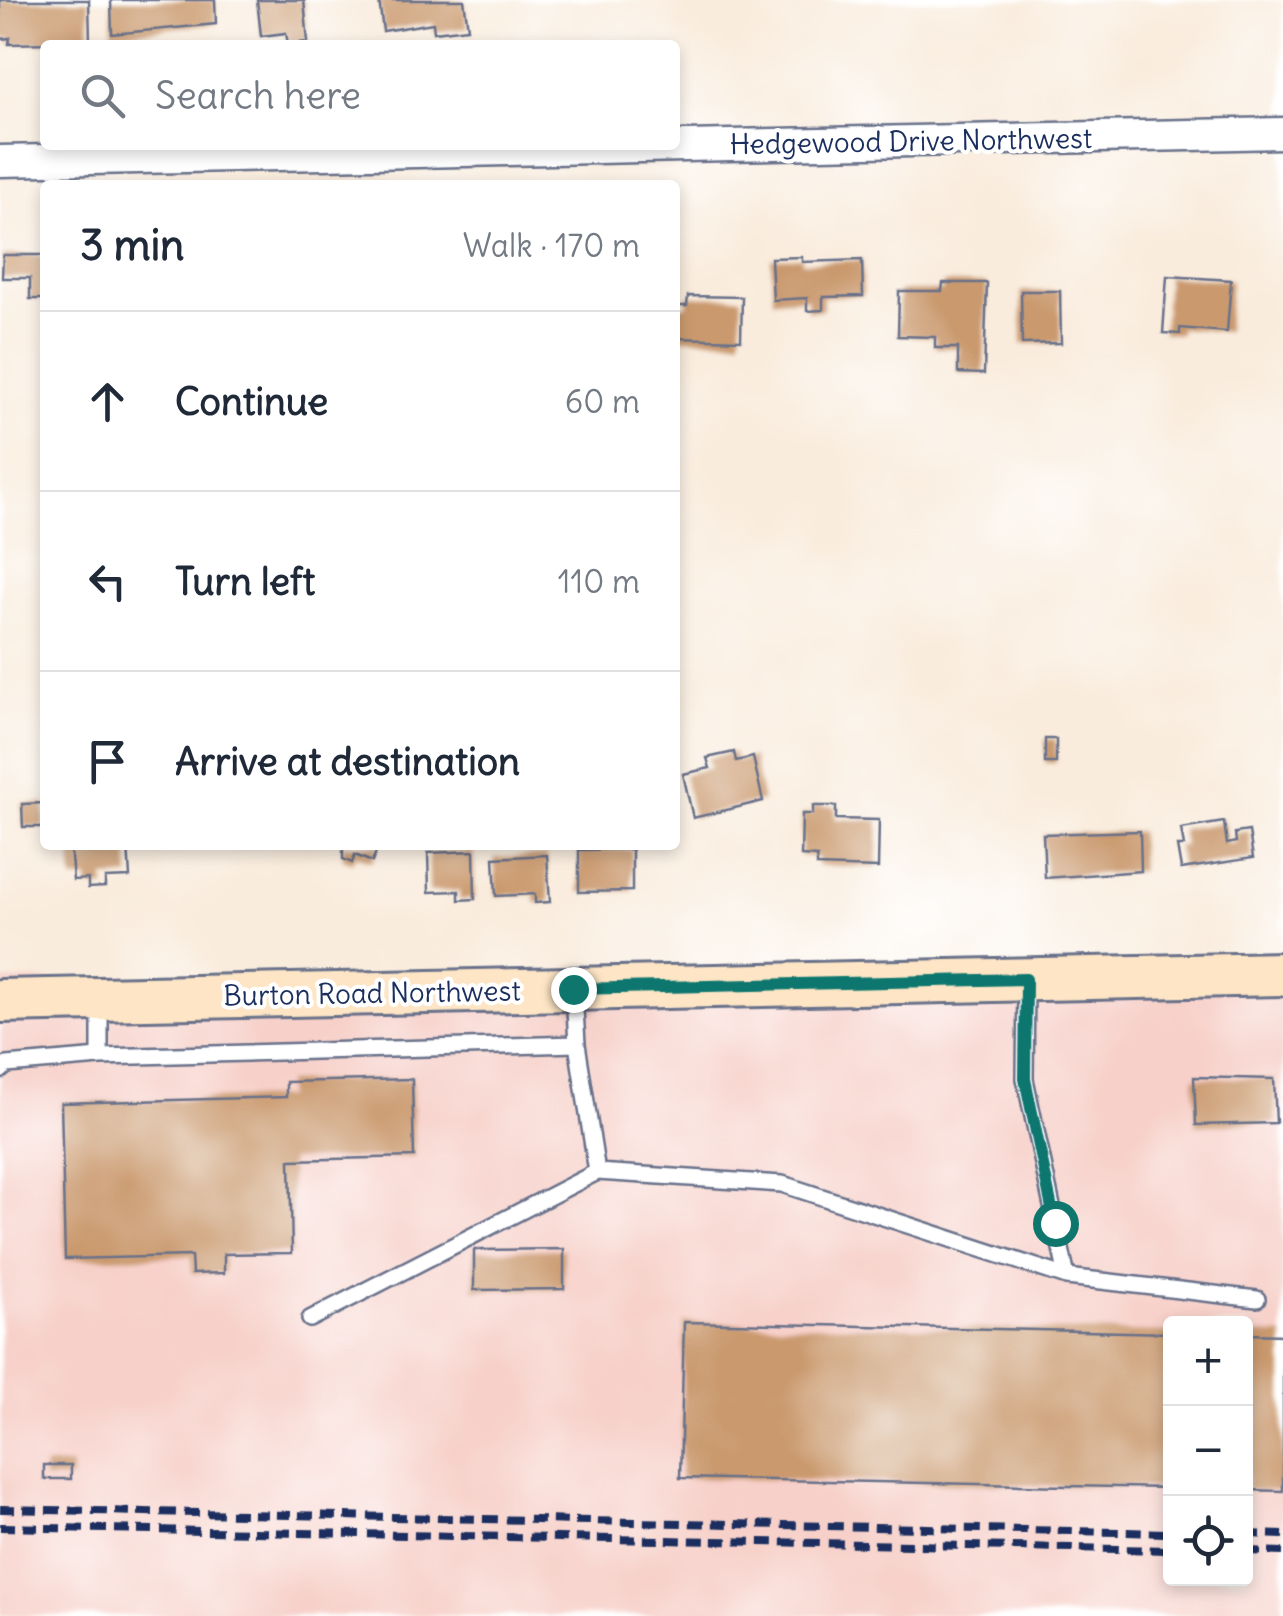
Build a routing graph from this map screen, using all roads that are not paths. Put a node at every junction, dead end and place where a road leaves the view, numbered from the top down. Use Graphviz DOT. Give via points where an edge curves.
graph roads {
  1 [pos="1283,134"];
  2 [pos="680,147"];
  3 [pos="523,150"];
  4 [pos="0,161"];
  5 [pos="1283,974"];
  6 [pos="1026,979"];
  7 [pos="573,989"];
  8 [pos="100,999"];
  9 [pos="0,1001"];
  10 [pos="577,1044"];
  11 [pos="100,1058"];
  12 [pos="0,1071"];
  13 [pos="597,1172"];
  14 [pos="1067,1278"];
  15 [pos="1257,1299"];
  16 [pos="310,1319"];
  1 -- 2 [label="street, Hedgewood Drive Northwest"];
  3 -- 4 [label="street, Hedgewood Drive Northwest"];
  5 -- 6 [label="street, Burton Road Northwest"];
  6 -- 7 [label="street, Burton Road Northwest"];
  6 -- 14 [label="lane" via="1025,1079"];
  7 -- 8 [label="street, Burton Road Northwest"];
  7 -- 10 [label="lane"];
  8 -- 9 [label="street, Burton Road Northwest"];
  8 -- 11 [label="lane"];
  10 -- 11 [label="lane"];
  10 -- 13 [label="lane"];
  11 -- 12 [label="lane" via="7,1065"];
  13 -- 14 [label="lane" via="782,1184"];
  13 -- 16 [label="lane"];
  14 -- 15 [label="lane"];
}
